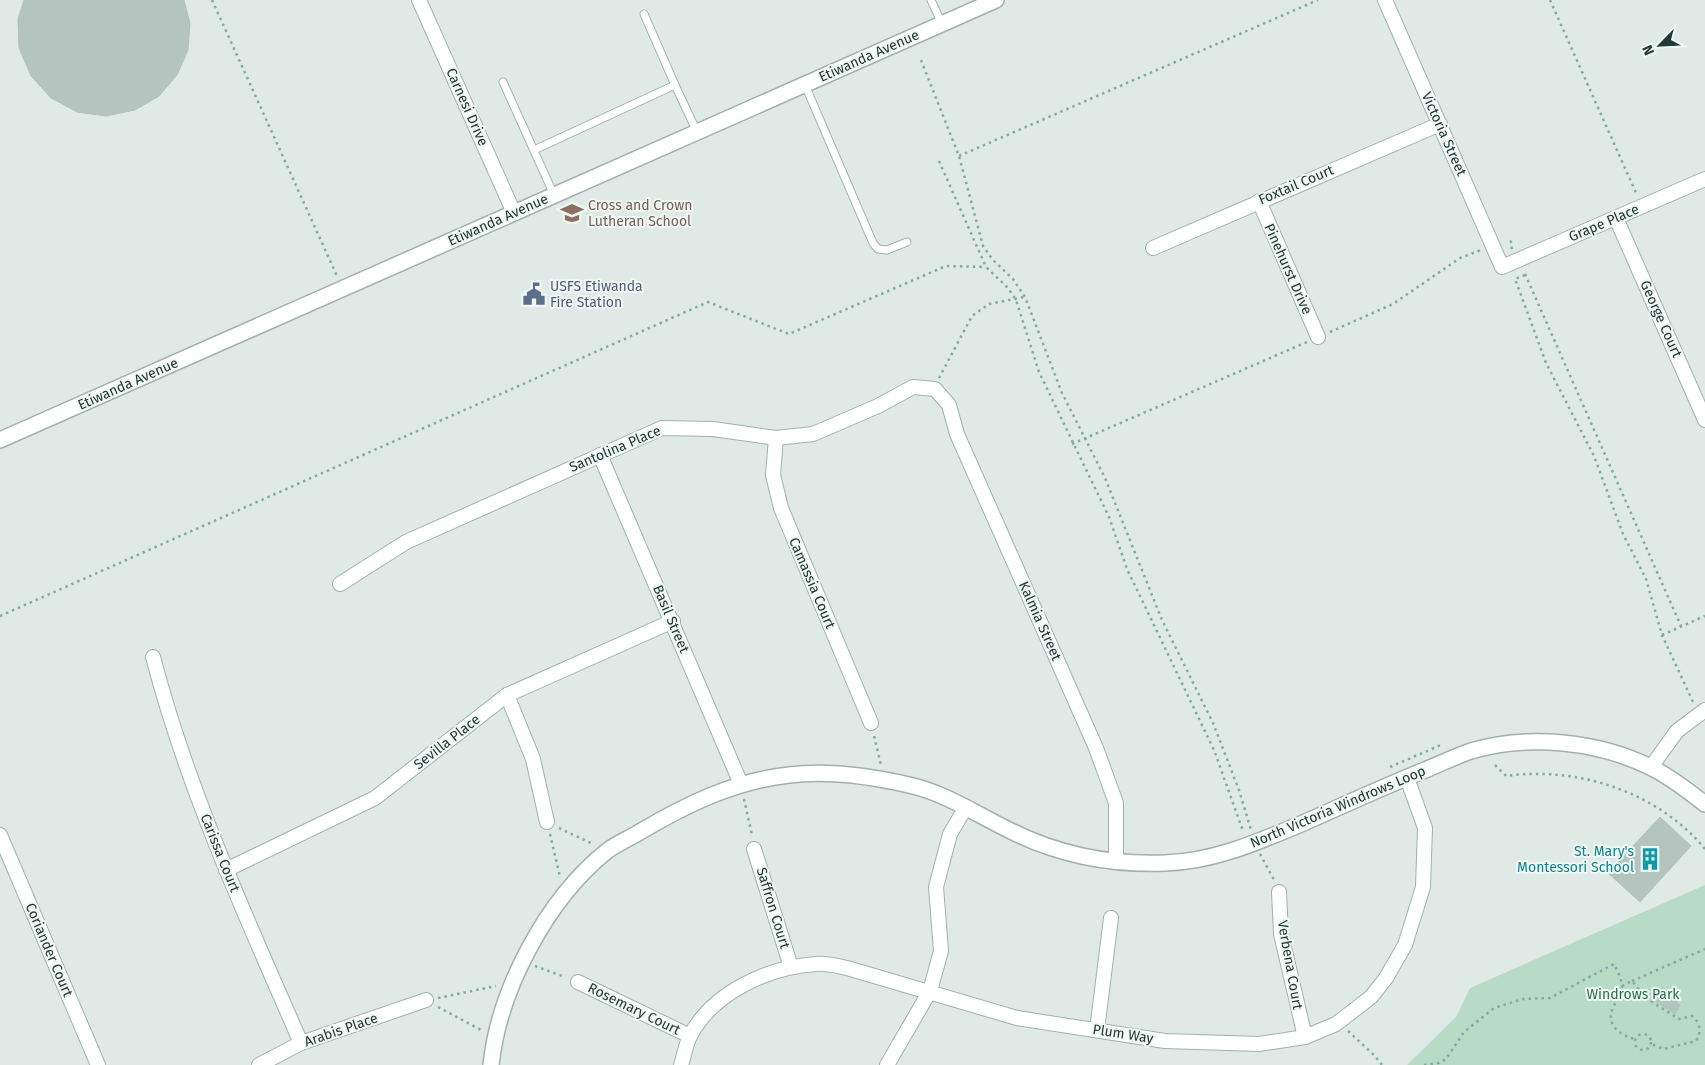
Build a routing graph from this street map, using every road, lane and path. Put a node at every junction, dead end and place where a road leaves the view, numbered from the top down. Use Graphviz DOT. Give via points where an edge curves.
graph roads {
  1 [pos="212,0"];
  2 [pos="419,0"];
  3 [pos="931,0"];
  4 [pos="996,0"];
  5 [pos="1318,0"];
  6 [pos="1385,0"];
  7 [pos="1550,0"];
  8 [pos="644,14"];
  9 [pos="942,24"];
  10 [pos="921,60"];
  11 [pos="503,82"];
  12 [pos="805,84"];
  13 [pos="676,85"];
  14 [pos="1440,124"];
  15 [pos="698,132"];
  16 [pos="534,150"];
  17 [pos="959,156"];
  18 [pos="939,161"];
  19 [pos="1705,179"];
  20 [pos="555,196"];
  21 [pos="1258,201"];
  22 [pos="1642,207"];
  23 [pos="514,214"];
  24 [pos="1616,218"];
  25 [pos="907,242"];
  26 [pos="1493,246"];
  27 [pos="1154,248"];
  28 [pos="986,267"];
  29 [pos="1502,267"];
  30 [pos="343,289"];
  31 [pos="1025,297"];
  32 [pos="1016,300"];
  33 [pos="1318,337"];
  34 [pos="935,389"];
  35 [pos="1705,420"];
  36 [pos="776,438"];
  37 [pos="1084,438"];
  38 [pos="0,440"];
  39 [pos="1072,444"];
  40 [pos="600,455"];
  41 [pos="340,584"];
  42 [pos="0,616"];
  43 [pos="1705,616"];
  44 [pos="672,621"];
  45 [pos="1682,626"];
  46 [pos="1662,635"];
  47 [pos="154,657"];
  48 [pos="507,695"];
  49 [pos="1692,702"];
  50 [pos="1705,710"];
  51 [pos="870,723"];
  52 [pos="1495,765"];
  53 [pos="1651,767"];
  54 [pos="1406,778"];
  55 [pos="884,780"];
  56 [pos="741,784"];
  57 [pos="1705,804"];
  58 [pos="966,807"];
  59 [pos="547,822"];
  60 [pos="0,835"];
  61 [pos="754,849"];
  62 [pos="1705,849"];
  63 [pos="608,851"];
  64 [pos="1262,861"];
  65 [pos="1116,862"];
  66 [pos="226,870"];
  67 [pos="1279,892"];
  68 [pos="564,894"];
  69 [pos="1111,918"];
  70 [pos="1705,949"];
  71 [pos="521,962"];
  72 [pos="791,967"];
  73 [pos="1632,981"];
  74 [pos="578,982"];
  75 [pos="514,983"];
  76 [pos="1622,986"];
  77 [pos="930,991"];
  78 [pos="426,1000"];
  79 [pos="1097,1030"];
  80 [pos="1343,1034"];
  81 [pos="690,1036"];
  82 [pos="494,1037"];
  83 [pos="1305,1037"];
  84 [pos="1635,1039"];
  85 [pos="301,1044"];
  86 [pos="1651,1044"];
  87 [pos="98,1065"];
  88 [pos="259,1065"];
  89 [pos="490,1065"];
  90 [pos="681,1065"];
  91 [pos="887,1065"];
  92 [pos="1382,1065"];
  93 [pos="1424,1065"];
  1 -- 30 [label="path"];
  2 -- 23 [label="street, Carnesi Drive"];
  3 -- 9 [label="lane"];
  4 -- 9 [label="street, Etiwanda Avenue"];
  5 -- 17 [label="path"];
  6 -- 14 [label="street, Victoria Street"];
  7 -- 22 [label="path"];
  8 -- 13 [label="lane"];
  9 -- 12 [label="street, Etiwanda Avenue"];
  10 -- 17 [label="path"];
  11 -- 16 [label="lane"];
  12 -- 15 [label="street, Etiwanda Avenue"];
  12 -- 25 [label="lane" via="873,243 878,249 887,250"];
  13 -- 15 [label="lane"];
  13 -- 16 [label="lane"];
  14 -- 21 [label="street, Foxtail Court"];
  14 -- 26 [label="street, Victoria Street"];
  15 -- 20 [label="street, Etiwanda Avenue"];
  16 -- 20 [label="lane"];
  17 -- 31 [label="path" via="983,246"];
  18 -- 28 [label="path"];
  19 -- 22 [label="street, Grape Place"];
  20 -- 23 [label="street, Etiwanda Avenue"];
  21 -- 27 [label="street, Foxtail Court"];
  21 -- 33 [label="street, Pinehurst Drive"];
  22 -- 24 [label="street, Grape Place"];
  23 -- 30 [label="street, Etiwanda Avenue"];
  24 -- 29 [label="street, Grape Place"];
  24 -- 35 [label="street, George Court"];
  26 -- 29 [label="street, Victoria Street"];
  26 -- 33 [label="path" via="1460,258 1393,304"];
  28 -- 32 [label="path"];
  28 -- 42 [label="path" via="946,266 789,334 708,302"];
  30 -- 38 [label="street, Etiwanda Avenue"];
  31 -- 32 [label="path"];
  31 -- 37 [label="path" via="1062,393"];
  32 -- 34 [label="path" via="989,304 972,316"];
  32 -- 39 [label="path" via="1039,372"];
  33 -- 37 [label="path"];
  34 -- 36 [label="street, Santolina Place" via="913,387 812,434"];
  34 -- 65 [label="street, Kalmia Street" via="949,405 957,434 1096,748 1116,803"];
  36 -- 40 [label="street, Santolina Place" via="713,429 662,428"];
  36 -- 51 [label="street, Camassia Court" via="773,475 780,508"];
  37 -- 39 [label="path"];
  37 -- 39 [label="path" via="1124,520 1162,620 1213,724 1251,830 1242,832 1214,750 1127,569 1108,517"];
  40 -- 41 [label="street, Santolina Place" via="406,542"];
  40 -- 44 [label="street, Basil Street"];
  43 -- 45 [label="path"];
  44 -- 48 [label="street, Sevilla Place"];
  44 -- 56 [label="street, Basil Street"];
  45 -- 46 [label="path"];
  45 -- 46 [label="path" via="1525,275 1515,279 1546,362 1594,456 1622,534 1646,579"];
  46 -- 49 [label="path"];
  47 -- 66 [label="street, Carissa Court" via="170,721"];
  48 -- 59 [label="street" via="533,759"];
  48 -- 66 [label="street, Sevilla Place" via="375,798"];
  50 -- 53 [label="street" via="1677,731"];
  51 -- 55 [label="path"];
  52 -- 62 [label="path" via="1506,776 1563,775 1590,779 1628,792 1672,819"];
  53 -- 54 [label="street, North Victoria Windrows Loop" via="1603,750 1560,743 1517,743 1472,751"];
  53 -- 57 [label="street, North Victoria Windrows Loop"];
  54 -- 65 [label="street, North Victoria Windrows Loop" via="1256,843 1167,864"];
  54 -- 83 [label="street, Plum Way" via="1425,828 1423,887 1404,945 1371,997 1336,1024"];
  55 -- 56 [label="street, North Victoria Windrows Loop" via="847,773 800,774"];
  55 -- 58 [label="street, North Victoria Windrows Loop" via="913,786"];
  56 -- 61 [label="path"];
  56 -- 63 [label="street, North Victoria Windrows Loop" via="677,809"];
  58 -- 65 [label="street, North Victoria Windrows Loop" via="1015,833 1069,855"];
  58 -- 77 [label="street" via="950,834 936,887 942,951"];
  59 -- 63 [label="path"];
  59 -- 68 [label="path"];
  60 -- 87 [label="street, Coriander Court"];
  61 -- 72 [label="street, Saffron Court"];
  63 -- 68 [label="street, North Victoria Windrows Loop"];
  64 -- 67 [label="path"];
  66 -- 85 [label="street, Carissa Court"];
  67 -- 83 [label="street, Verbena Court" via="1281,934"];
  68 -- 71 [label="street, North Victoria Windrows Loop"];
  69 -- 79 [label="street"];
  70 -- 73 [label="path"];
  71 -- 74 [label="path"];
  71 -- 75 [label="street, North Victoria Windrows Loop"];
  72 -- 77 [label="street, Plum Way" via="819,964 847,968"];
  72 -- 81 [label="street, Plum Way" via="760,976 732,992 708,1012"];
  73 -- 76 [label="path"];
  73 -- 86 [label="path" via="1652,1003 1678,1019 1692,1016 1699,1025 1696,1041 1664,1049"];
  74 -- 81 [label="street, Rosemary Court"];
  75 -- 78 [label="path"];
  75 -- 82 [label="street, North Victoria Windrows Loop"];
  76 -- 84 [label="path" via="1622,993 1612,1009 1612,1023 1621,1034"];
  76 -- 93 [label="path" via="1614,964 1550,998 1506,1002 1464,1032 1446,1059"];
  77 -- 79 [label="street, Plum Way" via="1017,1018"];
  77 -- 91 [label="street"];
  78 -- 82 [label="path"];
  78 -- 85 [label="street, Arabis Place"];
  79 -- 83 [label="street, Plum Way" via="1165,1041 1237,1044"];
  80 -- 92 [label="path" via="1348,1031"];
  81 -- 90 [label="street, Plum Way"];
  82 -- 89 [label="street, North Victoria Windrows Loop"];
  84 -- 86 [label="path" via="1646,1034"];
  84 -- 86 [label="path" via="1640,1050 1648,1049"];
  85 -- 88 [label="street, Arabis Place"];
}
